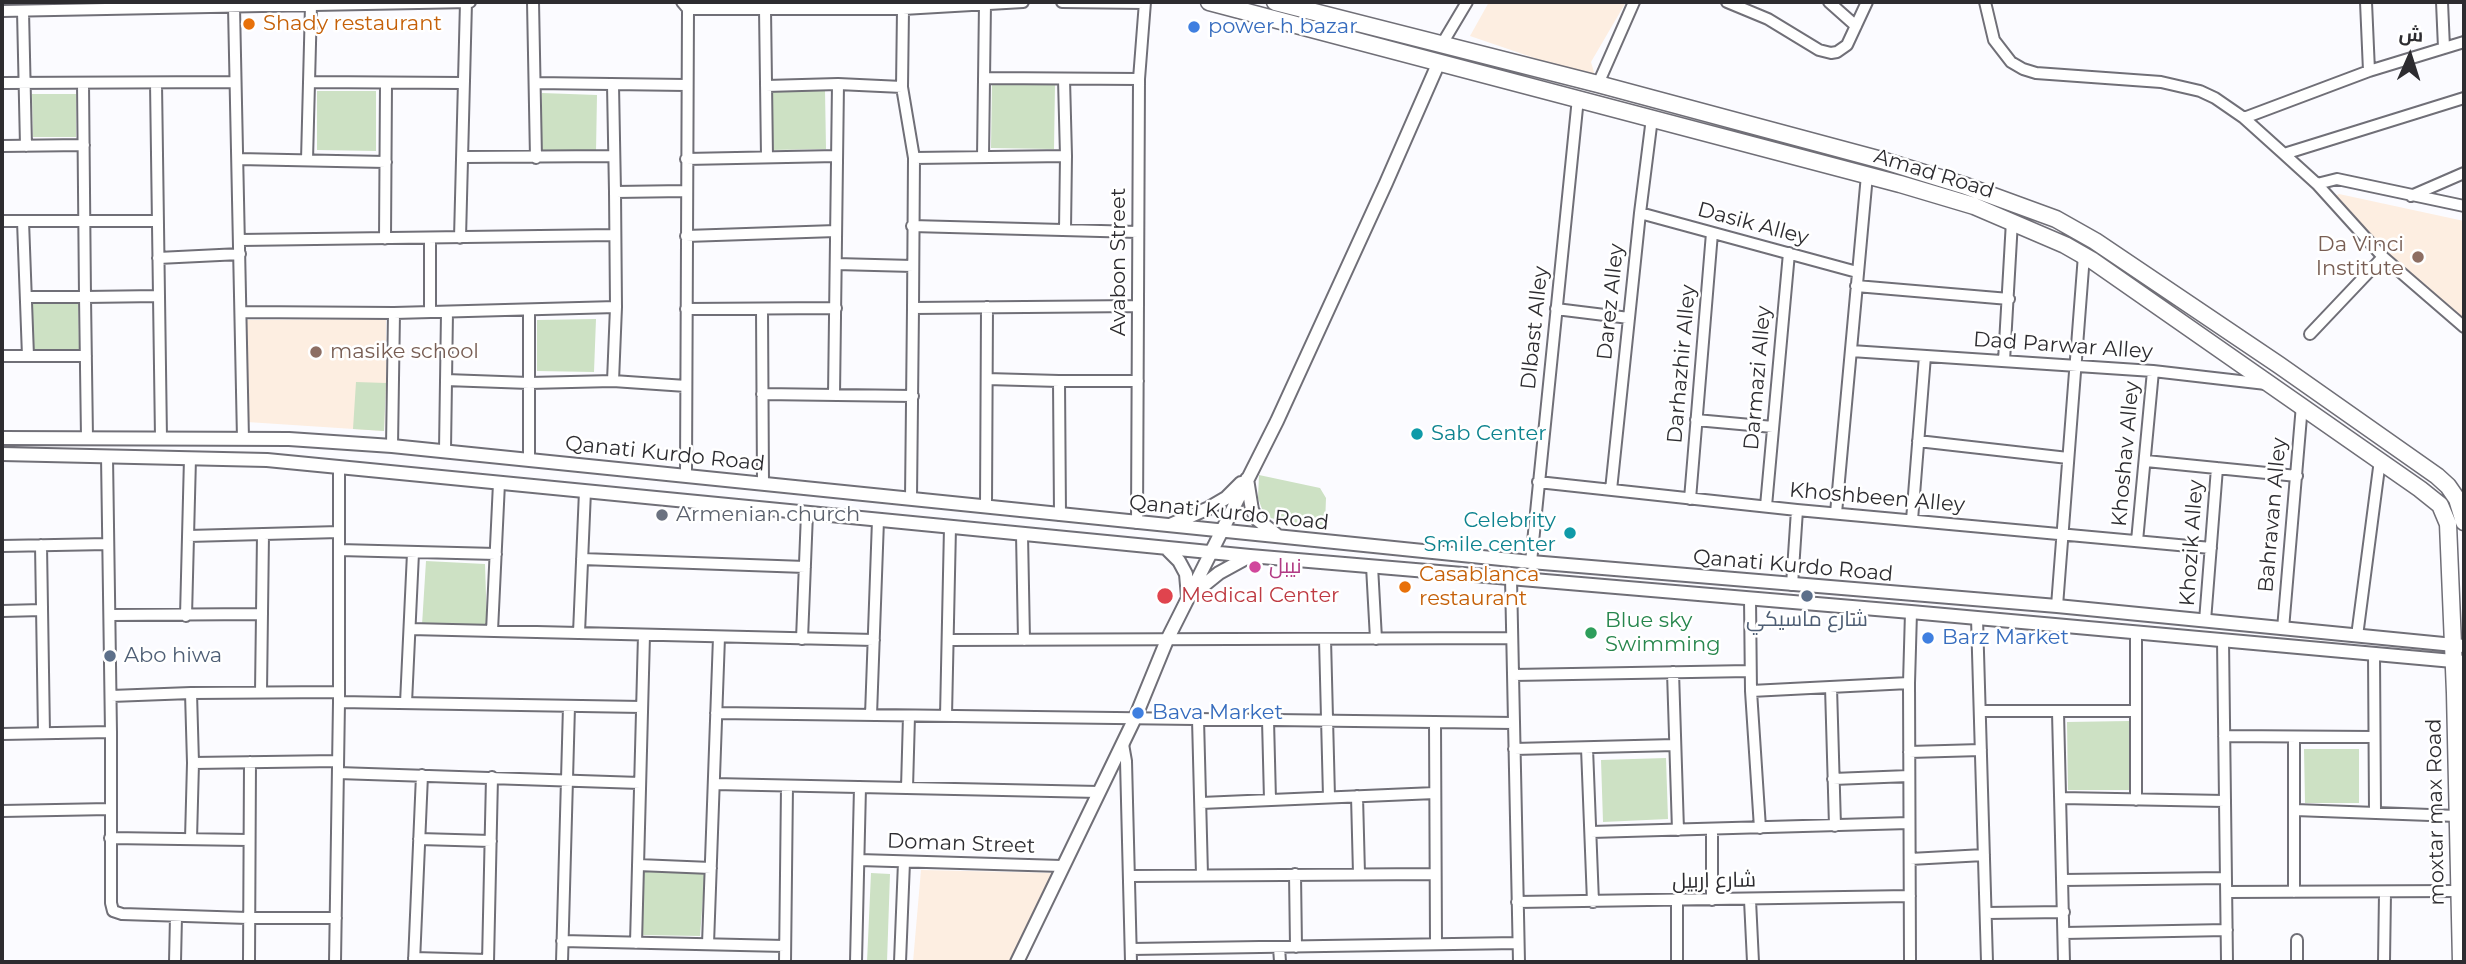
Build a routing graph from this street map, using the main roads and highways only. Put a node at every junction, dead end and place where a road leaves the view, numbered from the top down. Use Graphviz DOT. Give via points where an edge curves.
graph roads {
  1 [pos="1209,2"];
  2 [pos="1275,2"];
  3 [pos="1722,117"];
  4 [pos="1753,126"];
  5 [pos="1717,136"];
  6 [pos="1749,144"];
  7 [pos="2464,522"];
  8 [pos="2458,653"];
  9 [pos="2461,962"];
  1 -- 5 [label="main road, Amad Road"];
  2 -- 3 [label="main road, Amad Road"];
  3 -- 4 [label="main road, Amad Road"];
  3 -- 5 [label="main road"];
  4 -- 6 [label="main road"];
  4 -- 7 [label="main road, Amad Road" via="1937,177 2069,226 2280,365 2437,476 2457,499"];
  5 -- 6 [label="main road, Amad Road"];
  6 -- 8 [label="main road, Amad Road" via="1974,206 2084,255 2380,460 2434,500 2446,516"];
  8 -- 9 [label="main road, moxtar max Road"];
}
